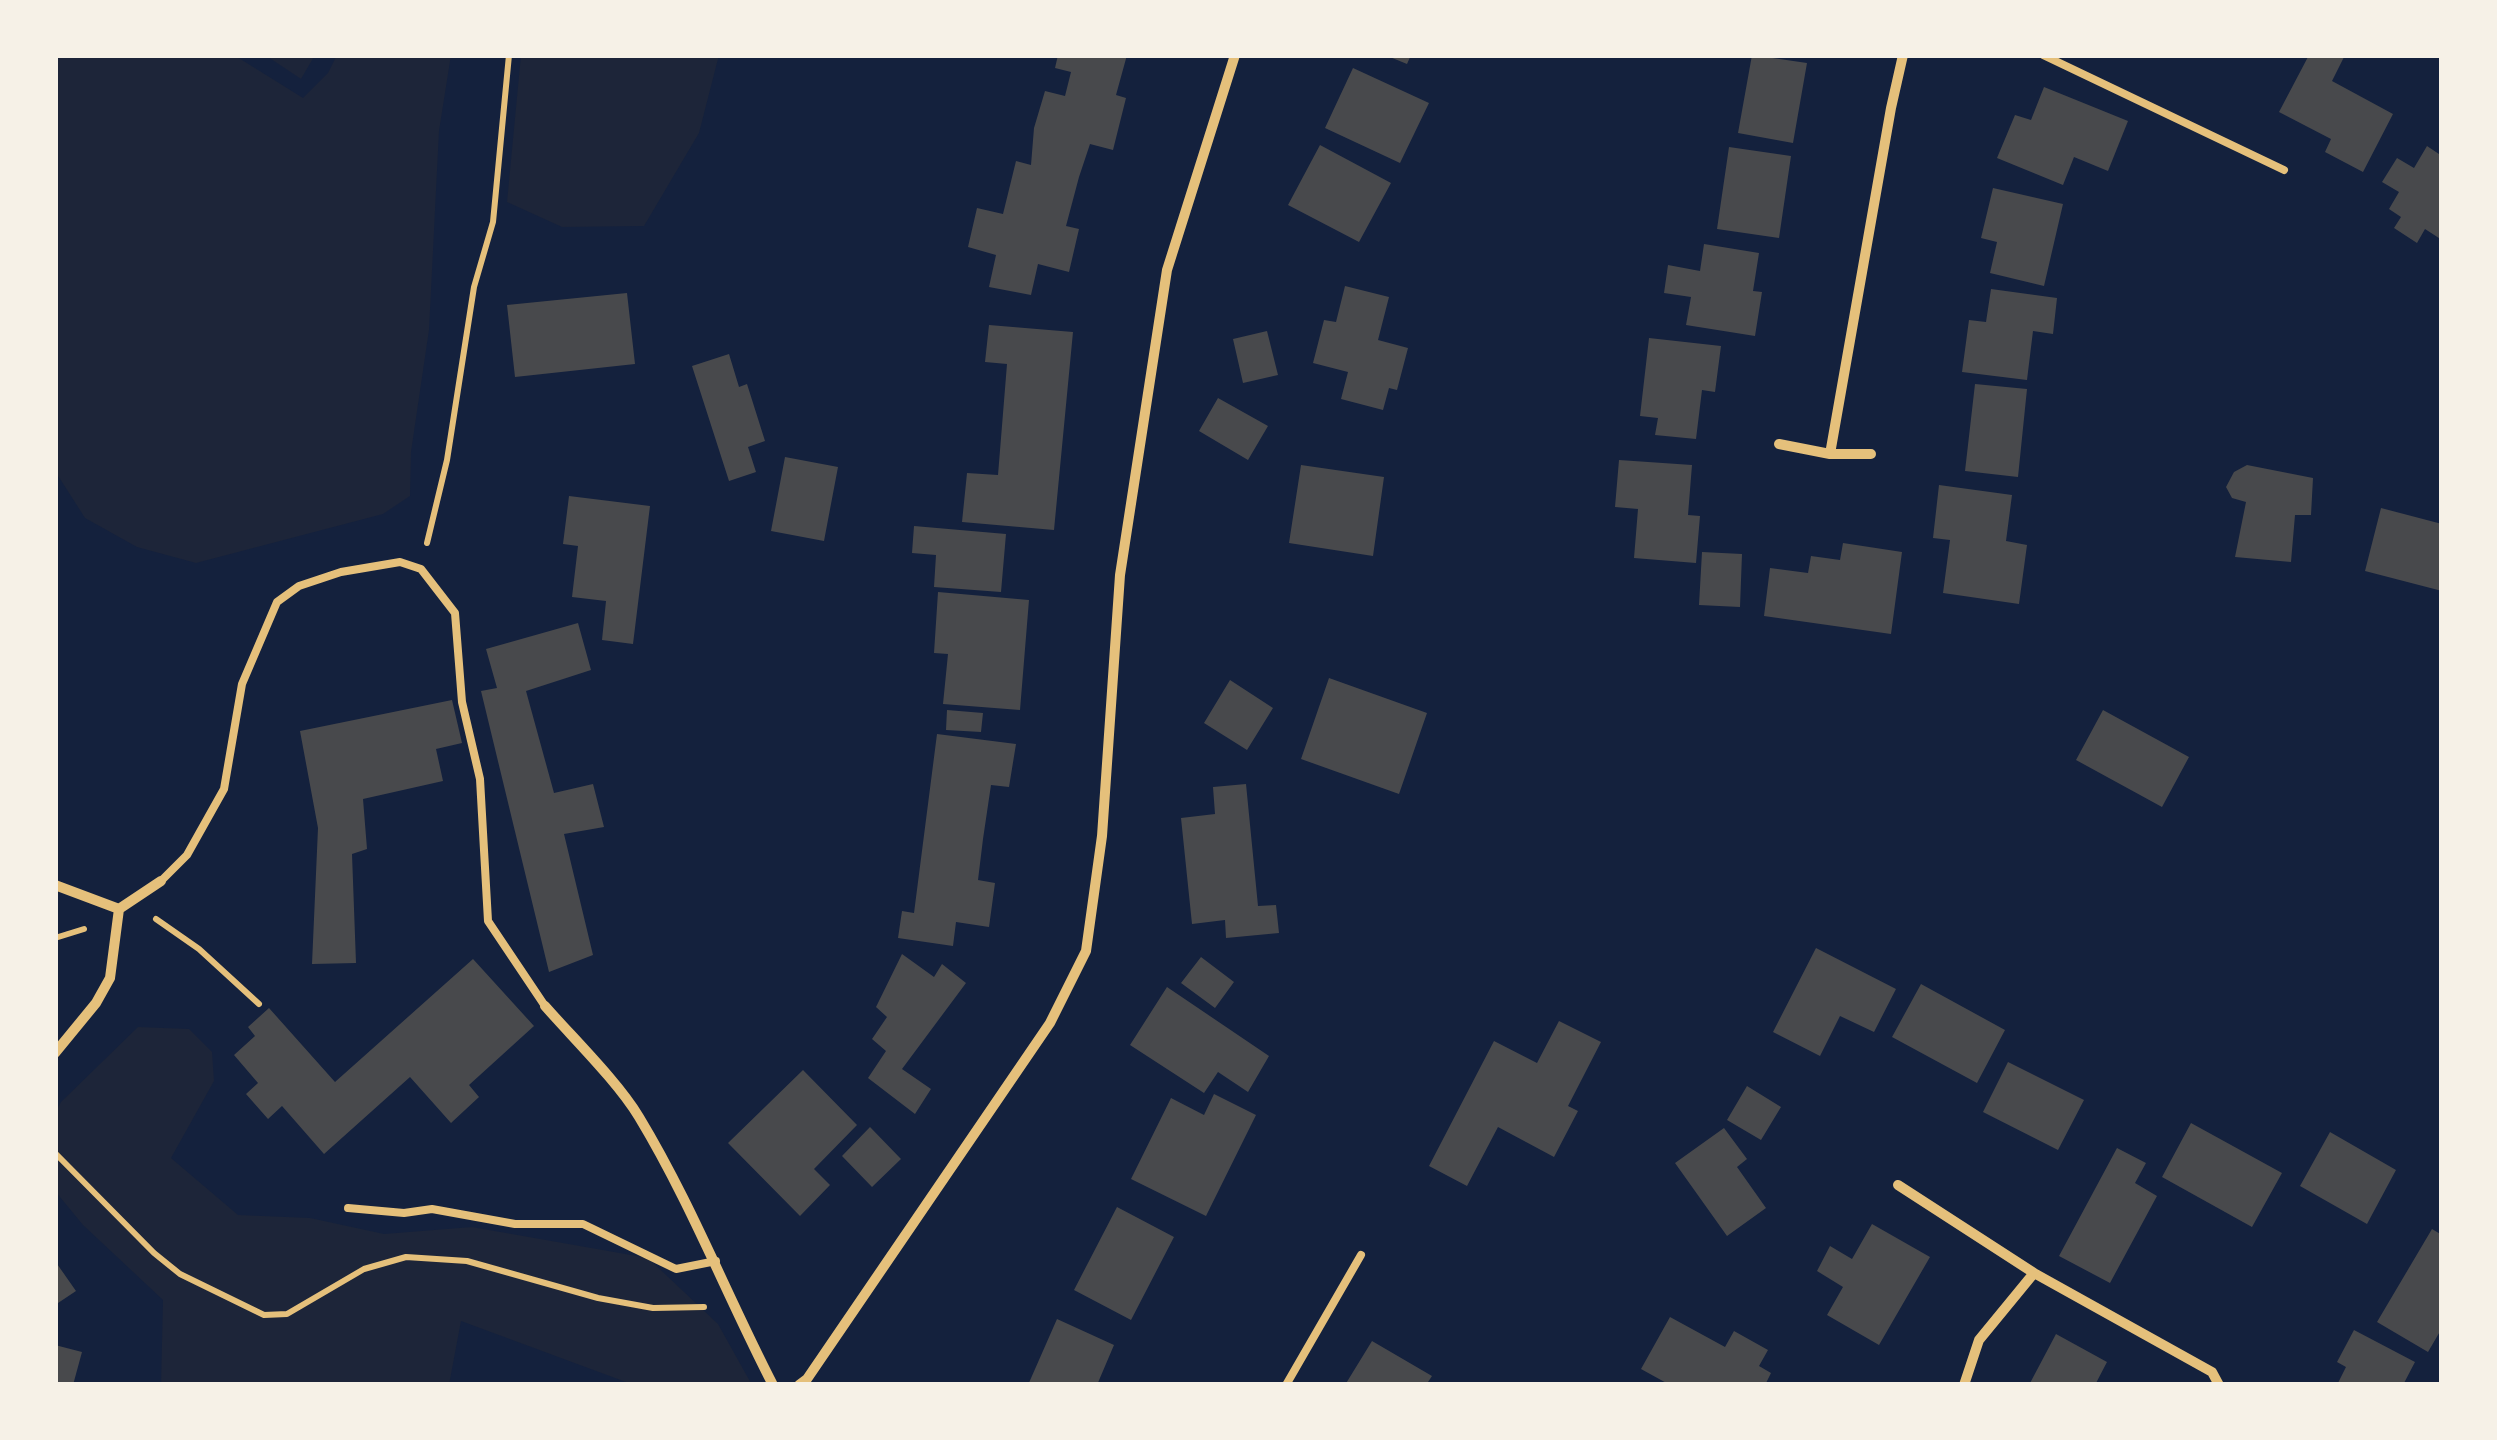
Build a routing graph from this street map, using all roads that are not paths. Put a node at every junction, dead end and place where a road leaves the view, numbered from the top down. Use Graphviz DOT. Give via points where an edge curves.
graph roads {
  1 [pos="1235,55"];
  2 [pos="1903,55"];
  3 [pos="2043,55"];
  4 [pos="2284,170"];
  5 [pos="1779,444"];
  6 [pos="1830,454"];
  7 [pos="1871,454"];
  8 [pos="161,881"];
  9 [pos="55,885"];
  10 [pos="119,909"];
  11 [pos="544,1006"];
  12 [pos="55,1052"];
  13 [pos="1898,1186"];
  14 [pos="348,1208"];
  15 [pos="1361,1255"];
  16 [pos="716,1261"];
  17 [pos="2034,1273"];
  18 [pos="773,1385"];
  19 [pos="799,1385"];
  20 [pos="1286,1385"];
  21 [pos="1964,1385"];
  22 [pos="2219,1385"];
  1 -- 19 [label="street" via="1167,270 1120,574 1102,836 1086,951 1050,1022"];
  2 -- 6 [label="street"];
  3 -- 4 [label="lane"];
  5 -- 6 [label="street"];
  6 -- 7 [label="street"];
  8 -- 10 [label="street"];
  8 -- 11 [label="lane" via="186,855 224,789 242,684 277,602 341,572 400,562 421,569 455,612 462,702 480,778 488,921"];
  9 -- 10 [label="street"];
  10 -- 12 [label="street" via="110,978"];
  11 -- 16 [label="street" via="637,1114"];
  13 -- 17 [label="street"];
  14 -- 16 [label="lane" via="583,1224 676,1270"];
  15 -- 20 [label="lane"];
  16 -- 18 [label="street"];
  17 -- 21 [label="street" via="1979,1340"];
  17 -- 22 [label="street" via="2212,1372"];
}
